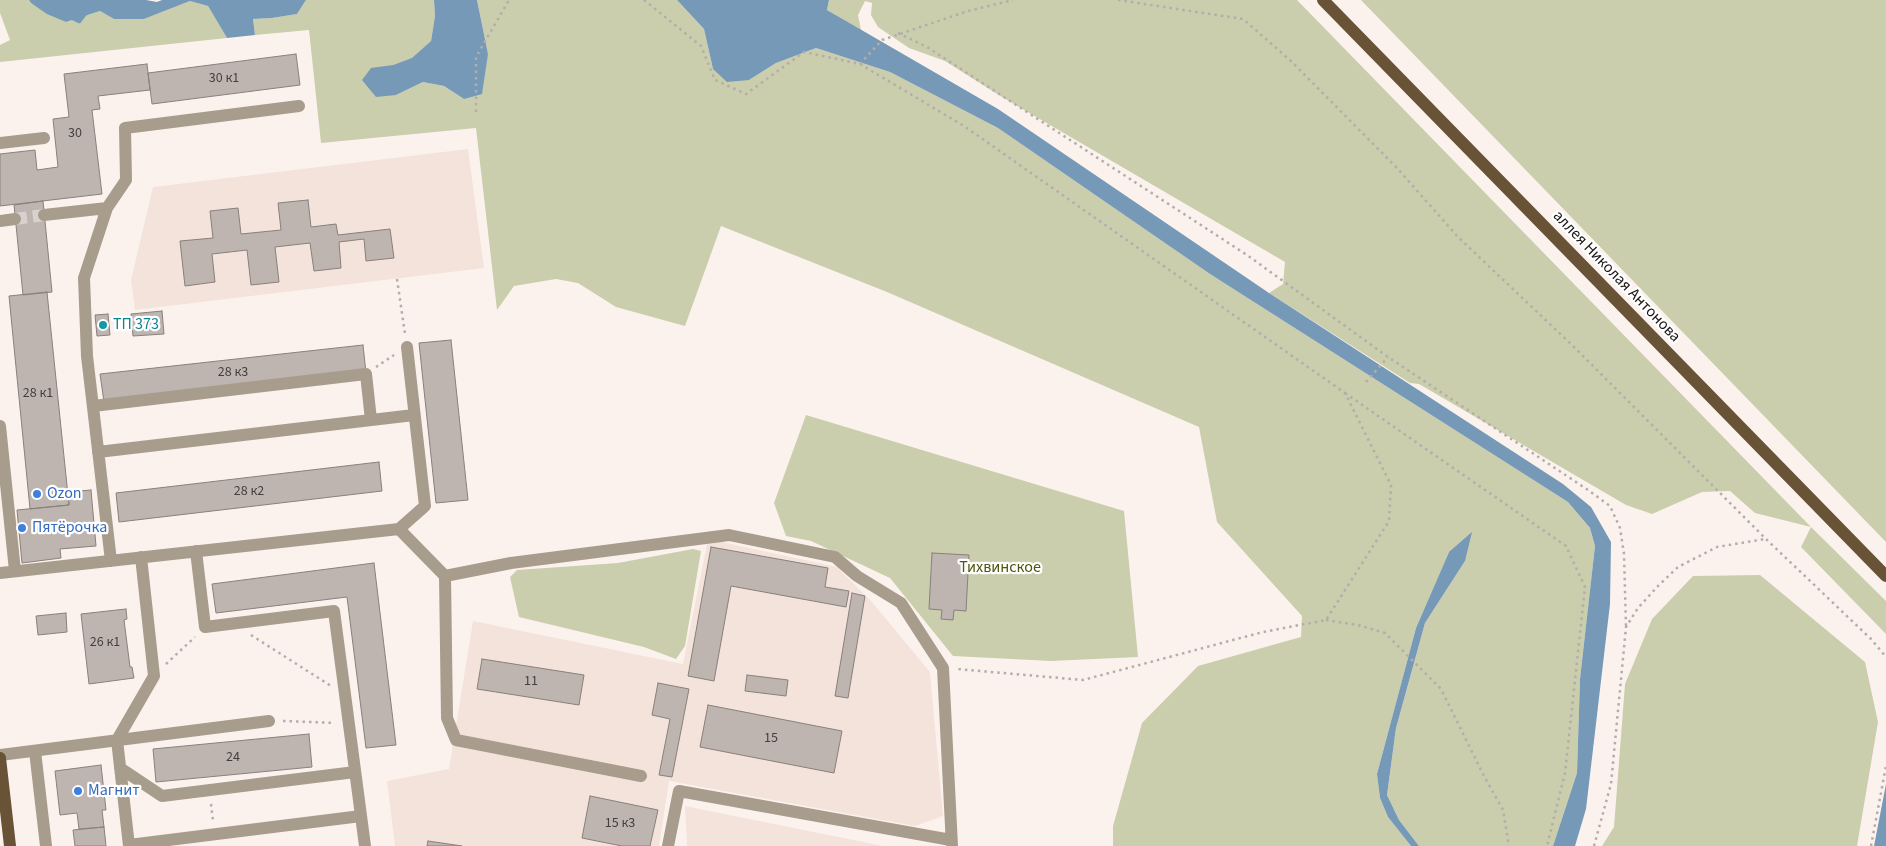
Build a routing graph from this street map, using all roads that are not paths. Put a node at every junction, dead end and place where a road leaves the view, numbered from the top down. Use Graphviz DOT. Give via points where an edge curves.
graph roads {
  1 [pos="1323,0"];
  2 [pos="299,106"];
  3 [pos="44,138"];
  4 [pos="0,143"];
  5 [pos="107,208"];
  6 [pos="44,215"];
  7 [pos="15,219"];
  8 [pos="0,221"];
  9 [pos="407,347"];
  10 [pos="93,406"];
  11 [pos="414,415"];
  12 [pos="371,420"];
  13 [pos="0,426"];
  14 [pos="98,452"];
  15 [pos="399,529"];
  16 [pos="196,551"];
  17 [pos="141,557"];
  18 [pos="111,561"];
  19 [pos="15,571"];
  20 [pos="0,573"];
  21 [pos="445,576"];
  22 [pos="1886,576"];
  23 [pos="269,721"];
  24 [pos="117,740"];
  25 [pos="35,751"];
  26 [pos="0,757"];
  27 [pos="120,768"];
  28 [pos="356,772"];
  29 [pos="641,776"];
  30 [pos="361,816"];
  31 [pos="951,843"];
  32 [pos="10,846"];
  33 [pos="46,846"];
  34 [pos="129,846"];
  35 [pos="365,846"];
  36 [pos="668,846"];
  1 -- 22 [label="main road, аллея Николая Антонова"];
  2 -- 5 [label="lane" via="125,128 126,180"];
  3 -- 4 [label="lane"];
  5 -- 6 [label="lane"];
  5 -- 10 [label="lane" via="84,278"];
  7 -- 8 [label="lane"];
  9 -- 11 [label="lane"];
  10 -- 12 [label="lane" via="366,374"];
  10 -- 14 [label="lane"];
  11 -- 12 [label="lane"];
  11 -- 15 [label="lane" via="425,506"];
  12 -- 14 [label="lane"];
  13 -- 19 [label="lane"];
  14 -- 18 [label="lane"];
  15 -- 16 [label="lane"];
  15 -- 21 [label="lane"];
  16 -- 17 [label="lane"];
  16 -- 28 [label="lane" via="205,627 334,612"];
  17 -- 18 [label="lane"];
  17 -- 24 [label="lane" via="154,676"];
  18 -- 19 [label="lane"];
  19 -- 20 [label="lane"];
  21 -- 29 [label="lane" via="447,718 456,740"];
  21 -- 31 [label="lane" via="511,563 729,535 835,557 857,576 901,603 943,668"];
  23 -- 24 [label="lane"];
  24 -- 25 [label="lane"];
  24 -- 27 [label="lane"];
  25 -- 26 [label="lane"];
  25 -- 33 [label="lane"];
  26 -- 32 [label="main road"];
  27 -- 28 [label="lane" via="162,796"];
  27 -- 34 [label="lane"];
  28 -- 30 [label="lane"];
  30 -- 34 [label="lane"];
  30 -- 35 [label="lane"];
  31 -- 36 [label="lane" via="679,791"];
}
